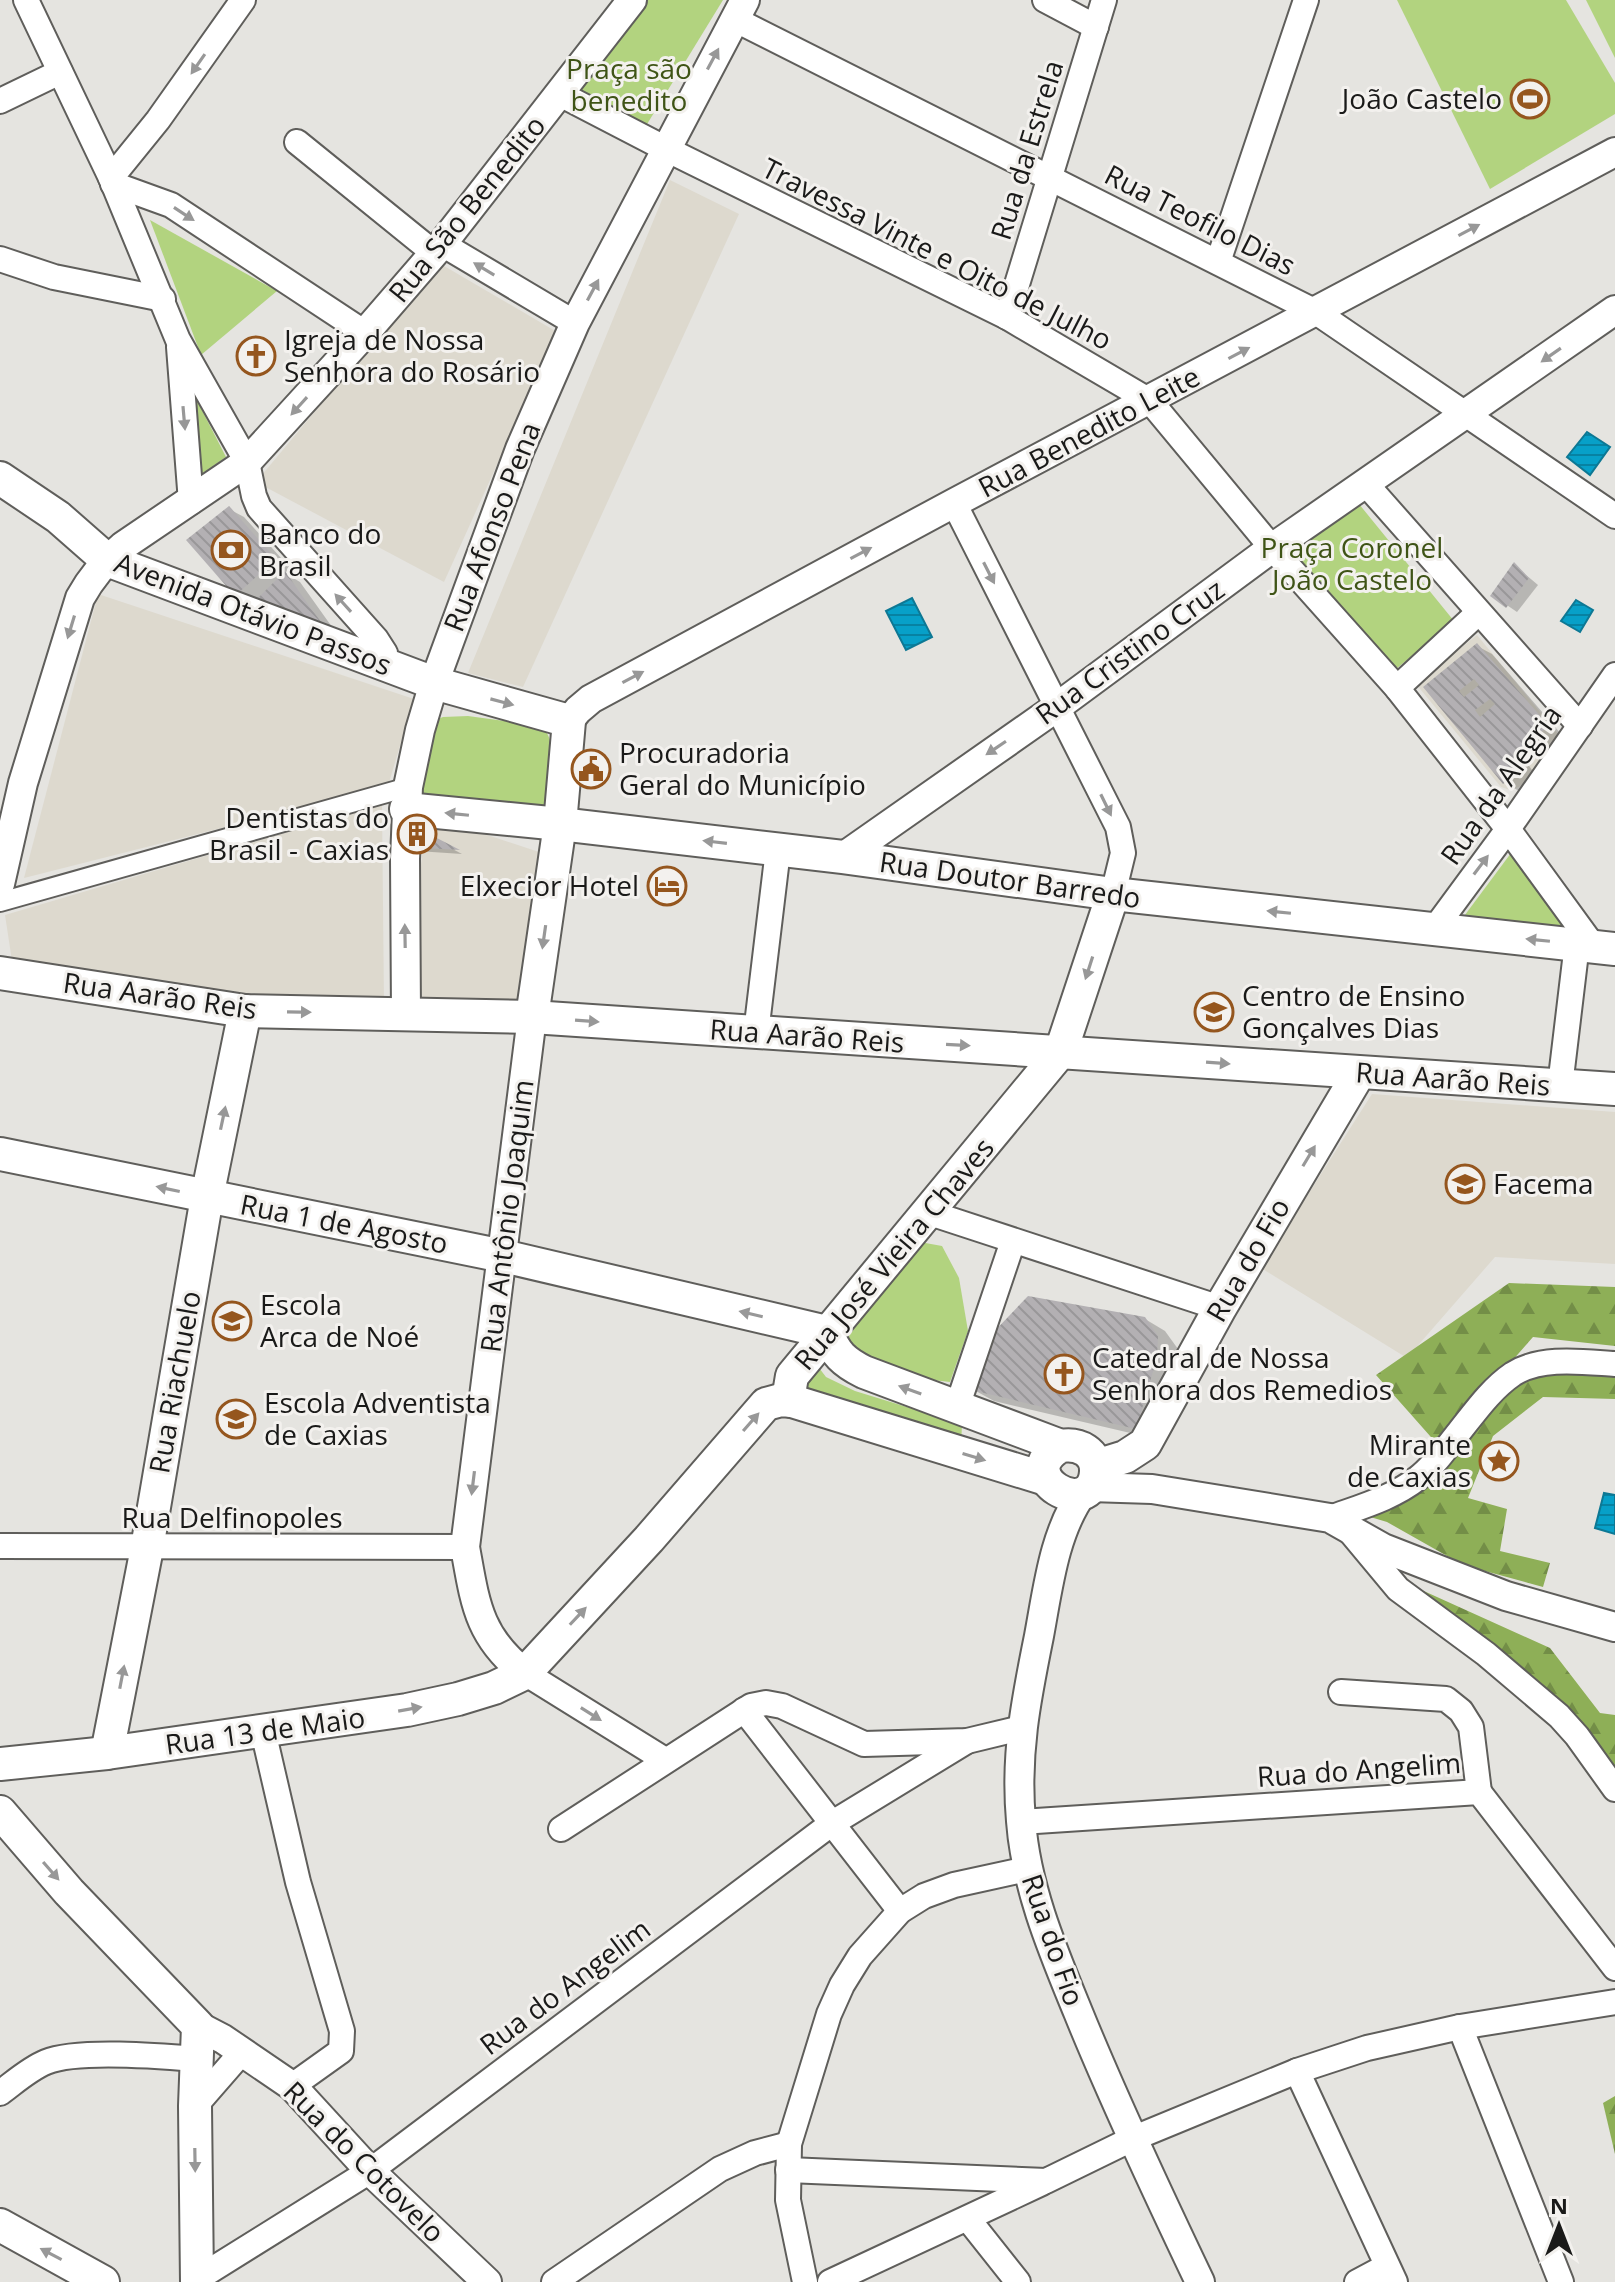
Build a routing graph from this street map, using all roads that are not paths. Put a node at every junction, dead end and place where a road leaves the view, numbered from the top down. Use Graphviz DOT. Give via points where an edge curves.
graph roads {
  1 [pos="26,0"];
  2 [pos="243,0"];
  3 [pos="632,0"];
  4 [pos="1045,0"];
  5 [pos="1104,0"];
  6 [pos="1306,0"];
  7 [pos="739,10"];
  8 [pos="1096,27"];
  9 [pos="60,72"];
  10 [pos="560,94"];
  11 [pos="0,101"];
  12 [pos="297,142"];
  13 [pos="666,149"];
  14 [pos="1615,152"];
  15 [pos="1049,178"];
  16 [pos="112,181"];
  17 [pos="438,249"];
  18 [pos="0,259"];
  19 [pos="1218,262"];
  20 [pos="163,299"];
  21 [pos="1615,310"];
  22 [pos="1316,312"];
  23 [pos="1007,317"];
  24 [pos="575,323"];
  25 [pos="365,333"];
  26 [pos="178,340"];
  27 [pos="1150,401"];
  28 [pos="1466,415"];
  29 [pos="247,462"];
  30 [pos="3,469"];
  31 [pos="1366,484"];
  32 [pos="191,502"];
  33 [pos="954,503"];
  34 [pos="1615,516"];
  35 [pos="1272,548"];
  36 [pos="115,553"];
  37 [pos="1478,613"];
  38 [pos="383,665"];
  39 [pos="1615,675"];
  40 [pos="434,683"];
  41 [pos="1397,688"];
  42 [pos="1057,707"];
  43 [pos="569,721"];
  44 [pos="1580,726"];
  45 [pos="407,798"];
  46 [pos="560,824"];
  47 [pos="1508,829"];
  48 [pos="778,850"];
  49 [pos="843,857"];
  50 [pos="0,884"];
  51 [pos="1113,894"];
  52 [pos="0,902"];
  53 [pos="1435,928"];
  54 [pos="1596,947"];
  55 [pos="0,973"];
  56 [pos="245,1011"];
  57 [pos="406,1014"];
  58 [pos="532,1017"];
  59 [pos="756,1033"];
  60 [pos="1061,1051"];
  61 [pos="1359,1073"];
  62 [pos="1560,1086"];
  63 [pos="1615,1089"];
  64 [pos="0,1154"];
  65 [pos="207,1197"];
  66 [pos="930,1213"];
  67 [pos="1013,1241"];
  68 [pos="503,1256"];
  69 [pos="1220,1308"];
  70 [pos="827,1332"];
  71 [pos="1615,1364"];
  72 [pos="792,1401"];
  73 [pos="957,1407"];
  74 [pos="1061,1446"];
  75 [pos="1091,1479"];
  76 [pos="1048,1483"];
  77 [pos="1337,1521"];
  78 [pos="0,1546"];
  79 [pos="465,1547"];
  80 [pos="147,1548"];
  81 [pos="1050,1575"];
  82 [pos="1555,1609"];
  83 [pos="1615,1617"];
  84 [pos="1615,1627"];
  85 [pos="525,1673"];
  86 [pos="1341,1692"];
  87 [pos="744,1710"];
  88 [pos="1021,1728"];
  89 [pos="263,1731"];
  90 [pos="967,1741"];
  91 [pos="107,1753"];
  92 [pos="665,1760"];
  93 [pos="0,1764"];
  94 [pos="1615,1789"];
  95 [pos="1479,1792"];
  96 [pos="0,1812"];
  97 [pos="1021,1822"];
  98 [pos="831,1824"];
  99 [pos="561,1829"];
  100 [pos="1027,1869"];
  101 [pos="900,1911"];
  102 [pos="1615,1968"];
  103 [pos="1615,2002"];
  104 [pos="198,2026"];
  105 [pos="1460,2027"];
  106 [pos="242,2052"];
  107 [pos="196,2059"];
  108 [pos="1297,2071"];
  109 [pos="292,2086"];
  110 [pos="0,2093"];
  111 [pos="195,2106"];
  112 [pos="1132,2139"];
  113 [pos="789,2144"];
  114 [pos="788,2170"];
  115 [pos="370,2171"];
  116 [pos="1046,2181"];
  117 [pos="968,2219"];
  118 [pos="0,2225"];
  119 [pos="1391,2274"];
  120 [pos="197,2280"];
  121 [pos="103,2282"];
  122 [pos="487,2282"];
  123 [pos="554,2282"];
  124 [pos="805,2282"];
  125 [pos="830,2282"];
  126 [pos="1018,2282"];
  127 [pos="1200,2282"];
  128 [pos="1357,2282"];
  129 [pos="1561,2282"];
  1 -- 9 [label="street"];
  2 -- 16 [label="street, one-way"];
  3 -- 10 [label="street, Rua São Benedito"];
  4 -- 8 [label="street"];
  5 -- 8 [label="street, Rua da Estrela"];
  6 -- 19 [label="street"];
  13 -- 7 [label="street, Rua Afonso Pena, one-way"];
  7 -- 15 [label="street, Rua Teofilo Dias"];
  8 -- 15 [label="street, Rua da Estrela"];
  9 -- 11 [label="street"];
  9 -- 16 [label="street"];
  10 -- 13 [label="street, Travessa Vinte e Oito de Julho"];
  10 -- 17 [label="street, Rua São Benedito"];
  12 -- 17 [label="street"];
  13 -- 23 [label="street, Travessa Vinte e Oito de Julho"];
  24 -- 13 [label="street, Rua Afonso Pena, one-way"];
  22 -- 14 [label="street, Rua Benedito Leite, one-way"];
  15 -- 19 [label="street, Rua Teofilo Dias"];
  15 -- 23 [label="street, Rua da Estrela"];
  16 -- 20 [label="street"];
  16 -- 25 [label="street, one-way" via="171,205"];
  24 -- 17 [label="street, one-way"];
  17 -- 25 [label="street, Rua São Benedito"];
  18 -- 20 [label="street" via="54,277"];
  19 -- 22 [label="street, Rua Teofilo Dias"];
  20 -- 26 [label="street"];
  21 -- 28 [label="street, Rua Cristino Cruz, one-way"];
  27 -- 22 [label="street, Rua Benedito Leite, one-way"];
  22 -- 28 [label="street, Rua Teofilo Dias"];
  23 -- 27 [label="street, Travessa Vinte e Oito de Julho"];
  24 -- 40 [label="street, Rua Afonso Pena" via="520,449"];
  25 -- 29 [label="street, Rua São Benedito, one-way"];
  26 -- 29 [label="street"];
  26 -- 32 [label="street, one-way"];
  27 -- 33 [label="street, Rua Benedito Leite"];
  27 -- 35 [label="street, Travessa Vinte e Oito de Julho"];
  28 -- 31 [label="street, Rua Cristino Cruz"];
  28 -- 34 [label="street, Rua Teofilo Dias"];
  29 -- 32 [label="street, Rua São Benedito"];
  38 -- 29 [label="street, one-way" via="385,653 376,639 259,508"];
  30 -- 36 [label="main road, Avenida Otávio Passos" via="58,517"];
  31 -- 35 [label="street, Rua Cristino Cruz"];
  31 -- 37 [label="street"];
  32 -- 36 [label="street, Rua São Benedito"];
  33 -- 42 [label="street, one-way"];
  43 -- 33 [label="street, Rua Benedito Leite, one-way" via="591,699"];
  35 -- 41 [label="street, Travessa Vinte e Oito de Julho"];
  35 -- 42 [label="street, Rua Cristino Cruz"];
  36 -- 38 [label="main road, Avenida Otávio Passos"];
  36 -- 50 [label="street, one-way" via="80,598 23,783"];
  37 -- 41 [label="street"];
  37 -- 44 [label="street"];
  38 -- 40 [label="main road, Avenida Otávio Passos"];
  39 -- 44 [label="street, Rua da Alegria"];
  40 -- 43 [label="main road, Avenida Otávio Passos, one-way"];
  40 -- 45 [label="street, Rua Afonso Pena"];
  41 -- 47 [label="street, Travessa Vinte e Oito de Julho"];
  42 -- 49 [label="street, Rua Cristino Cruz, one-way"];
  42 -- 51 [label="street, one-way" via="1122,839"];
  43 -- 46 [label="main road, Rua Antônio Joaquim"];
  44 -- 47 [label="street, Rua da Alegria"];
  46 -- 45 [label="main road, Rua Doutor Barredo, one-way"];
  45 -- 52 [label="street"];
  57 -- 45 [label="street, Rua Afonso Pena, one-way"];
  48 -- 46 [label="main road, Rua Doutor Barredo, one-way"];
  46 -- 58 [label="main road, Rua Antônio Joaquim, one-way"];
  53 -- 47 [label="street, Rua da Alegria, one-way"];
  47 -- 54 [label="street, Travessa Vinte e Oito de Julho"];
  48 -- 49 [label="main road, Rua Doutor Barredo"];
  48 -- 59 [label="street"];
  49 -- 51 [label="main road, Rua Doutor Barredo"];
  53 -- 51 [label="main road, Rua Doutor Barredo, one-way"];
  51 -- 60 [label="main road, Rua José Vieira Chaves, one-way"];
  54 -- 53 [label="main road, Rua Doutor Barredo, one-way"];
  54 -- 62 [label="street"];
  55 -- 56 [label="main road, Rua Aarão Reis"];
  56 -- 57 [label="main road, Rua Aarão Reis, one-way"];
  65 -- 56 [label="main road, Rua Riachuelo, one-way"];
  57 -- 58 [label="main road, Rua Aarão Reis"];
  58 -- 59 [label="main road, Rua Aarão Reis, one-way"];
  58 -- 68 [label="street, Rua Antônio Joaquim"];
  59 -- 60 [label="main road, Rua Aarão Reis, one-way"];
  60 -- 61 [label="main road, Rua Aarão Reis, one-way"];
  60 -- 66 [label="main road, Rua José Vieira Chaves"];
  61 -- 62 [label="main road, Rua Aarão Reis"];
  69 -- 61 [label="main road, Rua do Fio, one-way"];
  62 -- 63 [label="main road, Rua Aarão Reis"];
  65 -- 64 [label="main road, Rua 1 de Agosto, one-way"];
  65 -- 68 [label="main road, Rua 1 de Agosto"];
  65 -- 80 [label="main road, Rua Riachuelo"];
  66 -- 67 [label="street"];
  66 -- 70 [label="main road, Rua José Vieira Chaves"];
  67 -- 69 [label="street"];
  67 -- 73 [label="street"];
  70 -- 68 [label="main road, Rua 1 de Agosto, one-way"];
  68 -- 79 [label="street, Rua Antônio Joaquim, one-way"];
  69 -- 75 [label="main road, Rua do Fio" via="1145,1444"];
  70 -- 72 [label="main road, Rua José Vieira Chaves" via="792,1376"];
  73 -- 70 [label="main road, one-way" via="844,1362"];
  71 -- 77 [label="street" via="1565,1362 1515,1373 1416,1479"];
  72 -- 76 [label="main road, one-way"];
  85 -- 72 [label="main road, Rua José Vieira Chaves, one-way" via="766,1404"];
  73 -- 74 [label="main road"];
  74 -- 75 [label="main road" via="1077,1445 1091,1454"];
  74 -- 76 [label="main road" via="1049,1456"];
  75 -- 76 [label="main road" via="1066,1495"];
  75 -- 77 [label="street"];
  75 -- 81 [label="street, Rua do Fio" via="1071,1510"];
  76 -- 81 [label="street, Rua do Fio" via="1053,1522"];
  77 -- 82 [label="street" via="1383,1548 1506,1596"];
  77 -- 94 [label="street" via="1398,1589 1559,1716"];
  78 -- 80 [label="street, Rua Delfinopoles"];
  79 -- 80 [label="street, Rua Delfinopoles"];
  79 -- 85 [label="street, Rua Antônio Joaquim" via="478,1611 490,1638"];
  91 -- 80 [label="main road, Rua Riachuelo, one-way"];
  81 -- 88 [label="street, Rua do Fio"];
  82 -- 83 [label="street"];
  82 -- 84 [label="street"];
  89 -- 85 [label="main road, Rua 13 de Maio, one-way" via="458,1699"];
  85 -- 92 [label="street, Rua Antônio Joaquim, one-way"];
  86 -- 95 [label="street" via="1446,1699 1471,1727"];
  87 -- 90 [label="street" via="766,1703 782,1706 864,1744"];
  87 -- 92 [label="street"];
  87 -- 98 [label="street"];
  88 -- 90 [label="street"];
  88 -- 97 [label="street, Rua do Fio"];
  89 -- 91 [label="main road, Rua 13 de Maio"];
  89 -- 109 [label="street" via="298,1882 342,2031 341,2051"];
  90 -- 98 [label="street, Rua do Angelim"];
  91 -- 93 [label="main road, Rua 13 de Maio"];
  92 -- 99 [label="street"];
  95 -- 97 [label="street, Rua do Angelim"];
  95 -- 102 [label="street, Rua do Angelim"];
  96 -- 104 [label="main road, Rua do Cotovelo, one-way"];
  97 -- 100 [label="street, Rua do Fio"];
  98 -- 101 [label="street"];
  98 -- 115 [label="street, Rua do Angelim"];
  100 -- 101 [label="street" via="954,1885"];
  100 -- 112 [label="street, Rua do Fio" via="1058,1962"];
  101 -- 113 [label="street" via="842,1985"];
  103 -- 105 [label="street"];
  104 -- 106 [label="street, Rua do Cotovelo"];
  104 -- 107 [label="main road"];
  105 -- 108 [label="street"];
  105 -- 129 [label="street"];
  106 -- 109 [label="street, Rua do Cotovelo"];
  106 -- 111 [label="street"];
  107 -- 110 [label="street" via="73,2056 31,2069"];
  107 -- 111 [label="main road"];
  108 -- 112 [label="street"];
  108 -- 119 [label="street"];
  109 -- 115 [label="street, Rua do Cotovelo"];
  111 -- 120 [label="main road, one-way"];
  112 -- 116 [label="street"];
  112 -- 127 [label="street, Rua do Fio"];
  113 -- 114 [label="street"];
  113 -- 123 [label="street" via="720,2169"];
  114 -- 116 [label="street"];
  114 -- 124 [label="street" via="788,2200"];
  115 -- 120 [label="street, Rua do Angelim"];
  115 -- 122 [label="street, Rua do Cotovelo"];
  116 -- 117 [label="street"];
  117 -- 125 [label="street"];
  117 -- 126 [label="street"];
  121 -- 118 [label="main road, one-way"];
  119 -- 128 [label="street"];
}
